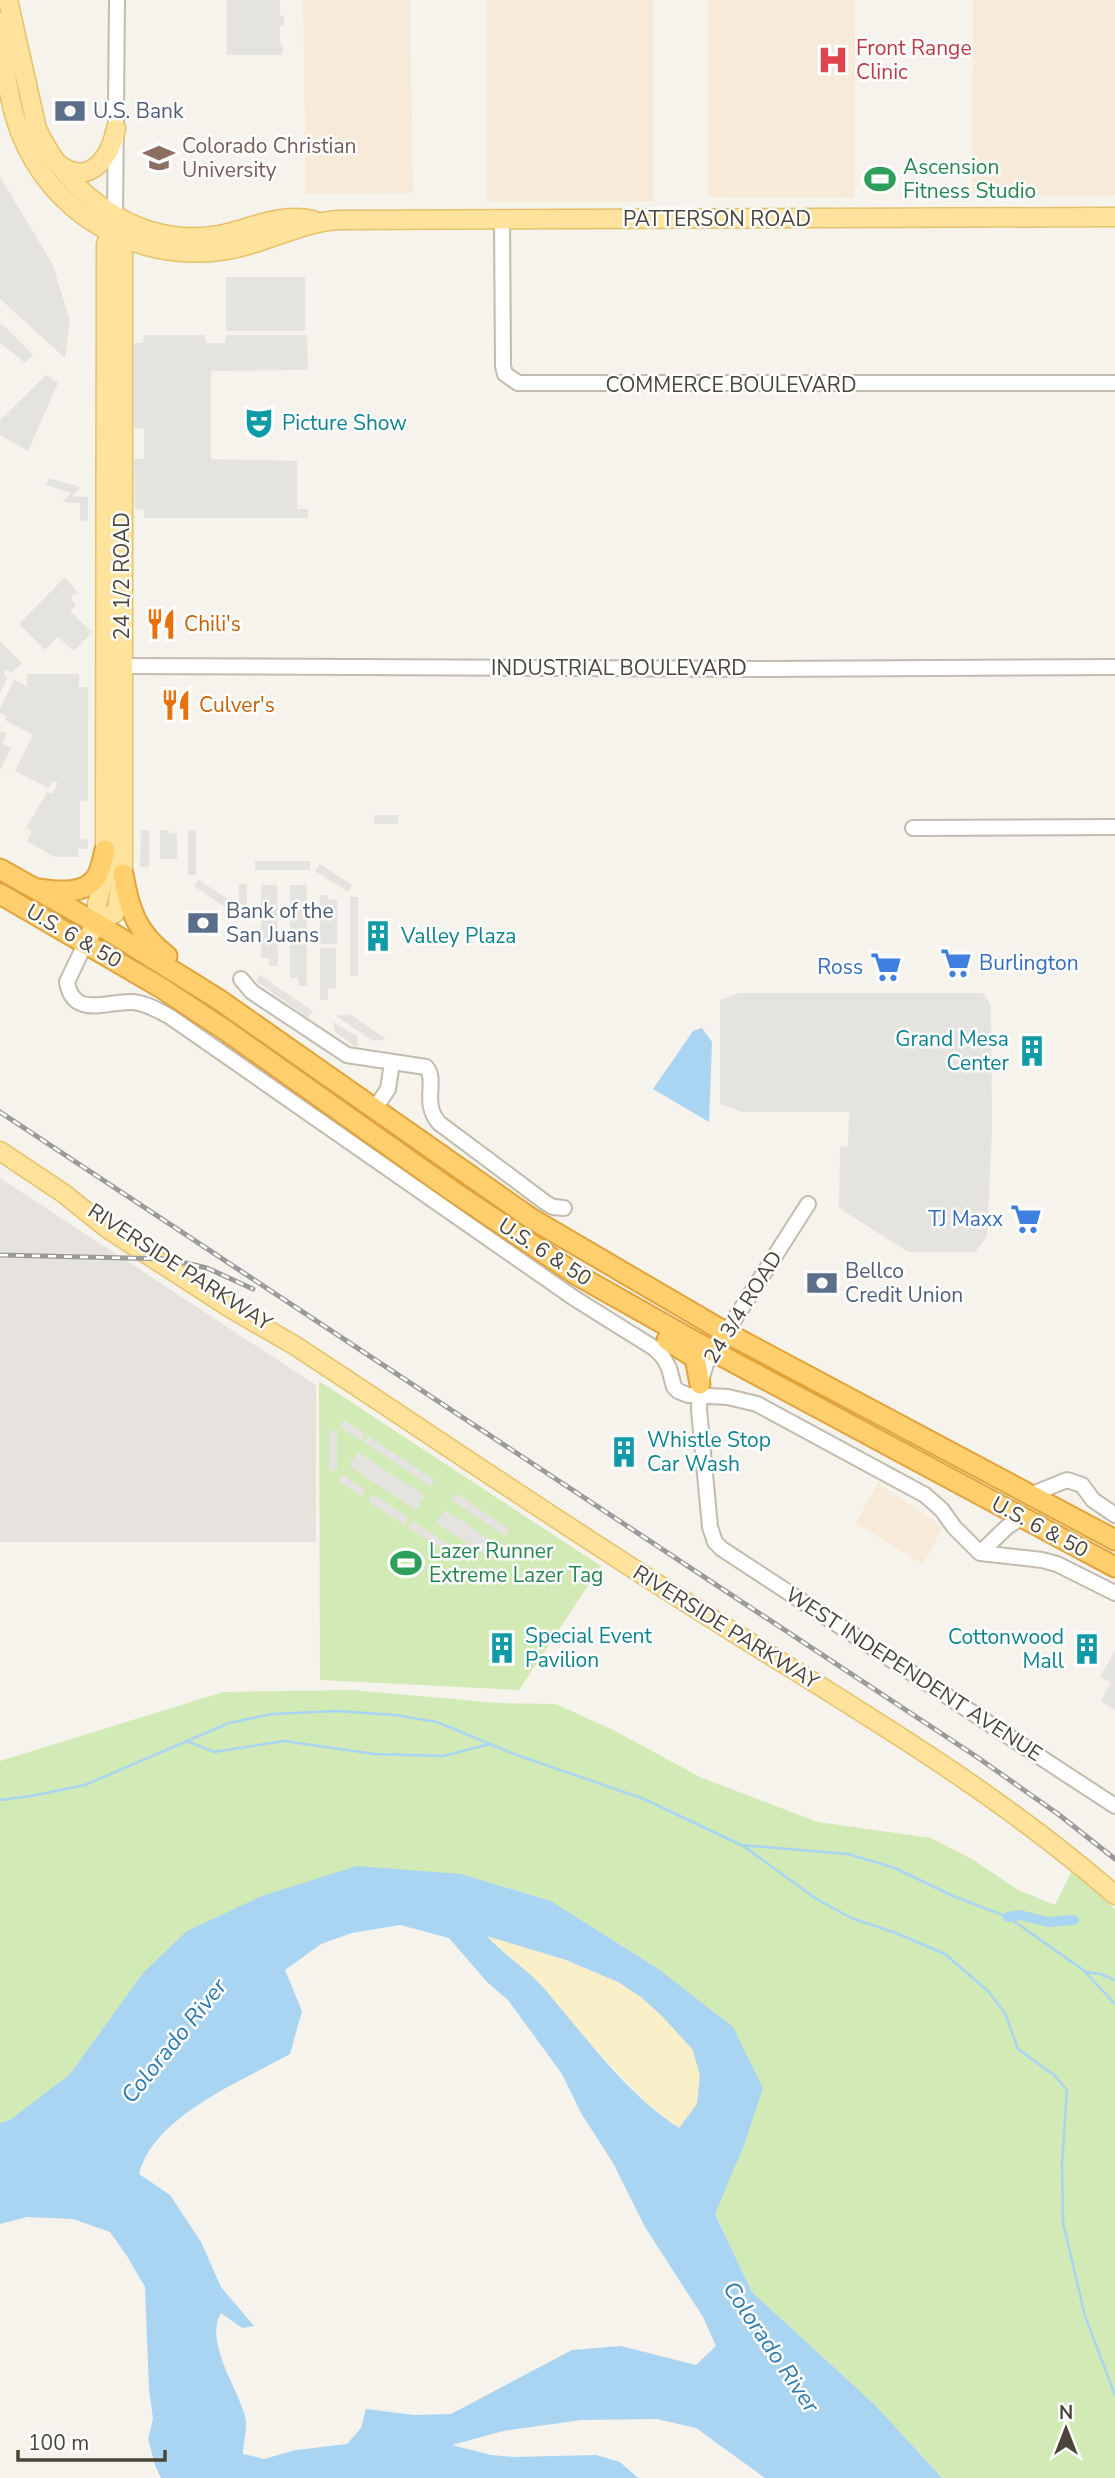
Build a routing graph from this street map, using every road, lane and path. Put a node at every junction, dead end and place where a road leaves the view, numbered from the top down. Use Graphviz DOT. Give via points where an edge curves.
graph roads {
  1 [pos="8,0"];
  2 [pos="117,0"];
  3 [pos="0,22"];
  4 [pos="116,128"];
  5 [pos="54,160"];
  6 [pos="1115,217"];
  7 [pos="502,219"];
  8 [pos="115,229"];
  9 [pos="1115,383"];
  10 [pos="113,664"];
  11 [pos="1115,667"];
  12 [pos="1115,827"];
  13 [pos="912,828"];
  14 [pos="105,850"];
  15 [pos="0,869"];
  16 [pos="123,874"];
  17 [pos="33,888"];
  18 [pos="0,894"];
  19 [pos="96,923"];
  20 [pos="86,942"];
  21 [pos="240,979"];
  22 [pos="218,999"];
  23 [pos="228,1032"];
  24 [pos="392,1063"];
  25 [pos="374,1110"];
  26 [pos="0,1151"];
  27 [pos="808,1204"];
  28 [pos="564,1208"];
  29 [pos="548,1255"];
  30 [pos="726,1328"];
  31 [pos="714,1350"];
  32 [pos="699,1389"];
  33 [pos="859,1430"];
  34 [pos="1030,1495"];
  35 [pos="1115,1515"];
  36 [pos="1022,1517"];
  37 [pos="1115,1539"];
  38 [pos="715,1542"];
  39 [pos="1115,1552"];
  40 [pos="980,1553"];
  41 [pos="1115,1567"];
  42 [pos="1115,1593"];
  43 [pos="1115,1806"];
  44 [pos="1115,1895"];
  1 -- 5 [label="main road, PATTERSON ROAD" via="32,113"];
  2 -- 4 [label="street, 24 1/2 ROAD"];
  3 -- 8 [label="main road, PATTERSON ROAD" via="15,116 31,156 65,201 87,219"];
  4 -- 5 [label="main road" via="111,149 89,171 74,172"];
  4 -- 8 [label="street, 24 1/2 ROAD"];
  5 -- 8 [label="main road, PATTERSON ROAD"];
  6 -- 7 [label="main road, PATTERSON ROAD"];
  7 -- 8 [label="main road, PATTERSON ROAD" via="278,219 198,237"];
  7 -- 9 [label="street, COMMERCE BOULEVARD" via="503,366 505,374 518,383"];
  8 -- 10 [label="main road, 24 1/2 ROAD"];
  8 -- 10 [label="main road, 24 1/2 ROAD" via="106,244 105,596"];
  10 -- 11 [label="street, INDUSTRIAL BOULEVARD"];
  10 -- 14 [label="main road, 24 1/2 ROAD"];
  10 -- 16 [label="main road, 24 1/2 ROAD" via="122,726"];
  12 -- 13 [label="street"];
  14 -- 17 [label="highway" via="96,877 84,888 63,892"];
  14 -- 19 [label="main road, 24 1/2 ROAD"];
  15 -- 17 [label="highway, U.S. 6 & 50"];
  16 -- 19 [label="main road, 24 1/2 ROAD" via="115,913"];
  16 -- 22 [label="highway" via="132,916 148,938 206,983"];
  17 -- 19 [label="highway, U.S. 6 & 50"];
  18 -- 20 [label="highway, U.S. 6 & 50"];
  19 -- 20 [label="main road, 24 1/2 ROAD"];
  19 -- 22 [label="highway, U.S. 6 & 50"];
  20 -- 23 [label="highway, U.S. 6 & 50"];
  20 -- 32 [label="street" via="67,982 74,998 97,1007 141,1003 169,1016 583,1304 654,1348 678,1391"];
  21 -- 24 [label="street" via="338,1051"];
  22 -- 25 [label="highway, U.S. 6 & 50"];
  23 -- 25 [label="highway" via="258,1043 359,1111"];
  23 -- 29 [label="highway, U.S. 6 & 50"];
  24 -- 25 [label="street" via="389,1084"];
  24 -- 28 [label="street" via="429,1070 431,1110 439,1123 546,1203"];
  25 -- 30 [label="highway, U.S. 6 & 50" via="523,1213"];
  26 -- 44 [label="main road, RIVERSIDE PARKWAY" via="108,1229 954,1772"];
  27 -- 30 [label="street, 24 3/4 ROAD"];
  29 -- 30 [label="highway" via="582,1265 704,1334 718,1334"];
  29 -- 31 [label="highway, U.S. 6 & 50"];
  29 -- 32 [label="highway" via="577,1287 695,1358"];
  30 -- 31 [label="street, 24 3/4 ROAD"];
  30 -- 34 [label="highway, U.S. 6 & 50"];
  31 -- 32 [label="street, 24 3/4 ROAD"];
  31 -- 33 [label="highway, U.S. 6 & 50"];
  32 -- 38 [label="street, 24 3/4 ROAD"];
  32 -- 40 [label="street" via="757,1404 872,1464 925,1495"];
  33 -- 34 [label="highway" via="912,1447 995,1491 1014,1497"];
  33 -- 36 [label="highway, U.S. 6 & 50"];
  34 -- 35 [label="street" via="1067,1480 1082,1485 1093,1500"];
  34 -- 37 [label="highway, U.S. 6 & 50"];
  36 -- 39 [label="highway" via="1040,1514"];
  36 -- 40 [label="street"];
  36 -- 41 [label="highway, U.S. 6 & 50"];
  38 -- 43 [label="street, WEST INDEPENDENT AVENUE"];
  40 -- 42 [label="street" via="1057,1564"];
}
